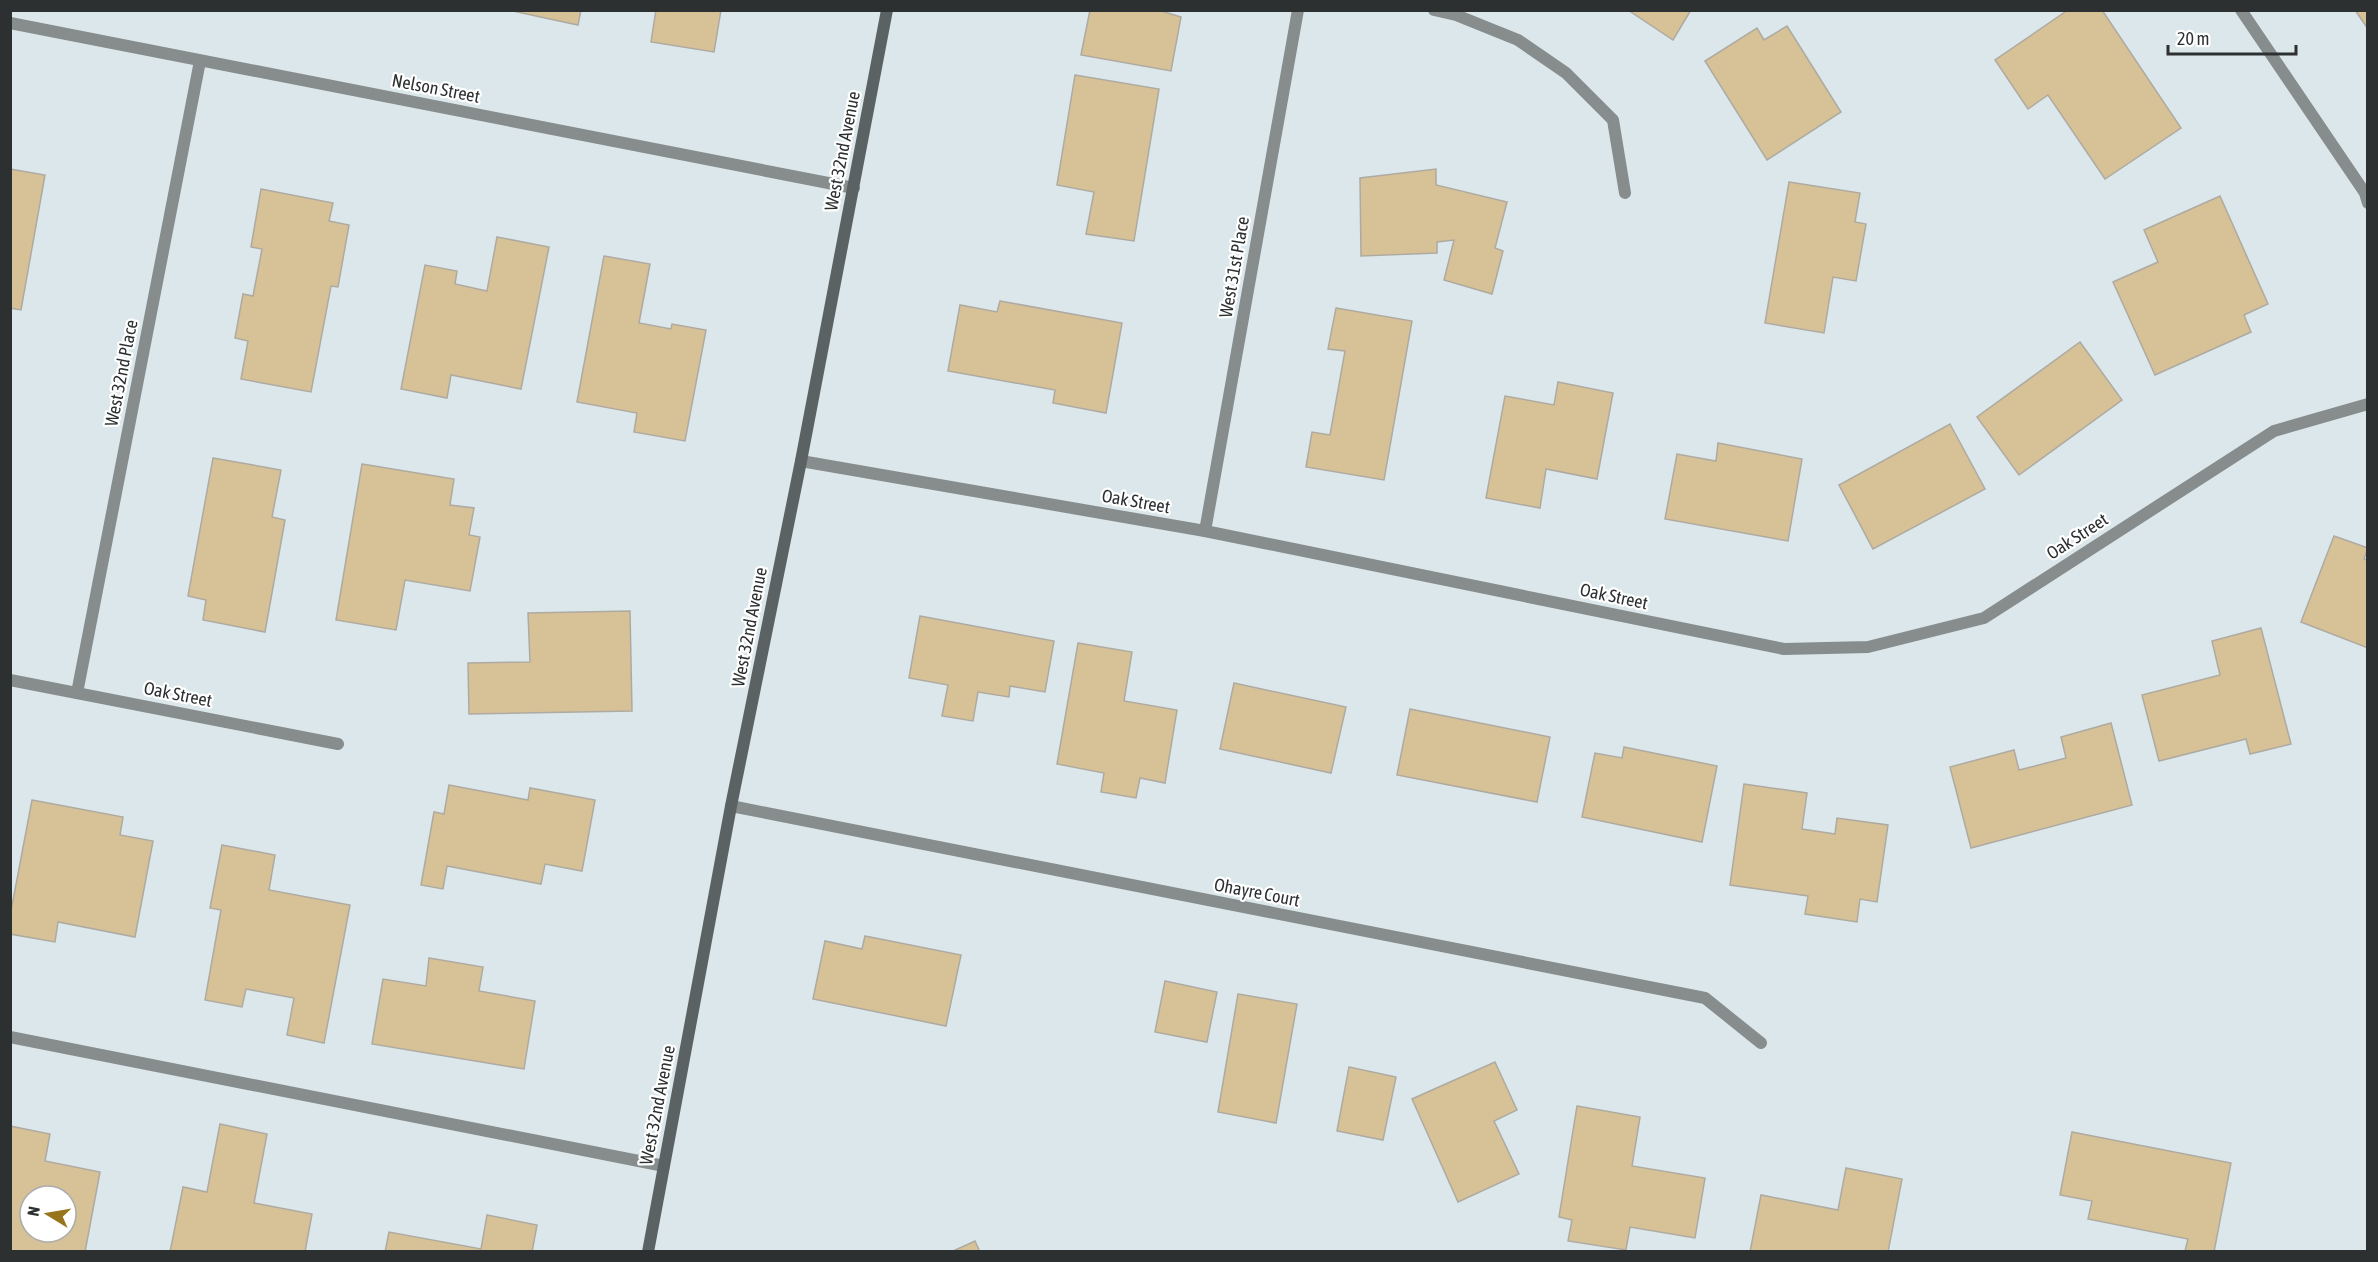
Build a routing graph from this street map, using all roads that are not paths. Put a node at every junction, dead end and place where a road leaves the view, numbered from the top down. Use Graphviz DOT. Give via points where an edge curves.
graph roads {
  1 [pos="887,10"];
  2 [pos="1298,10"];
  3 [pos="1434,10"];
  4 [pos="2241,10"];
  5 [pos="10,23"];
  6 [pos="200,61"];
  7 [pos="854,188"];
  8 [pos="1625,193"];
  9 [pos="2367,202"];
  10 [pos="2367,404"];
  11 [pos="801,461"];
  12 [pos="1205,531"];
  13 [pos="10,680"];
  14 [pos="77,693"];
  15 [pos="338,744"];
  16 [pos="731,806"];
  17 [pos="10,1037"];
  18 [pos="1761,1044"];
  19 [pos="664,1166"];
  20 [pos="648,1251"];
  1 -- 7 [label="street, West 32nd Avenue"];
  2 -- 12 [label="street, West 31st Place"];
  3 -- 8 [label="street" via="1518,40 1566,73 1613,120"];
  4 -- 9 [label="street" via="2365,193"];
  5 -- 6 [label="street, Nelson Street"];
  6 -- 7 [label="street, Nelson Street"];
  6 -- 14 [label="street, West 32nd Place"];
  7 -- 11 [label="street, West 32nd Avenue"];
  10 -- 12 [label="street, Oak Street" via="2274,431 1984,618 1868,647 1784,649"];
  11 -- 12 [label="street, Oak Street"];
  11 -- 16 [label="street, West 32nd Avenue"];
  13 -- 14 [label="street, Oak Street"];
  14 -- 15 [label="street, Oak Street"];
  16 -- 18 [label="street, Ohayre Court" via="1705,998"];
  16 -- 19 [label="street, West 32nd Avenue"];
  17 -- 19 [label="street"];
  19 -- 20 [label="street, West 32nd Avenue"];
}
